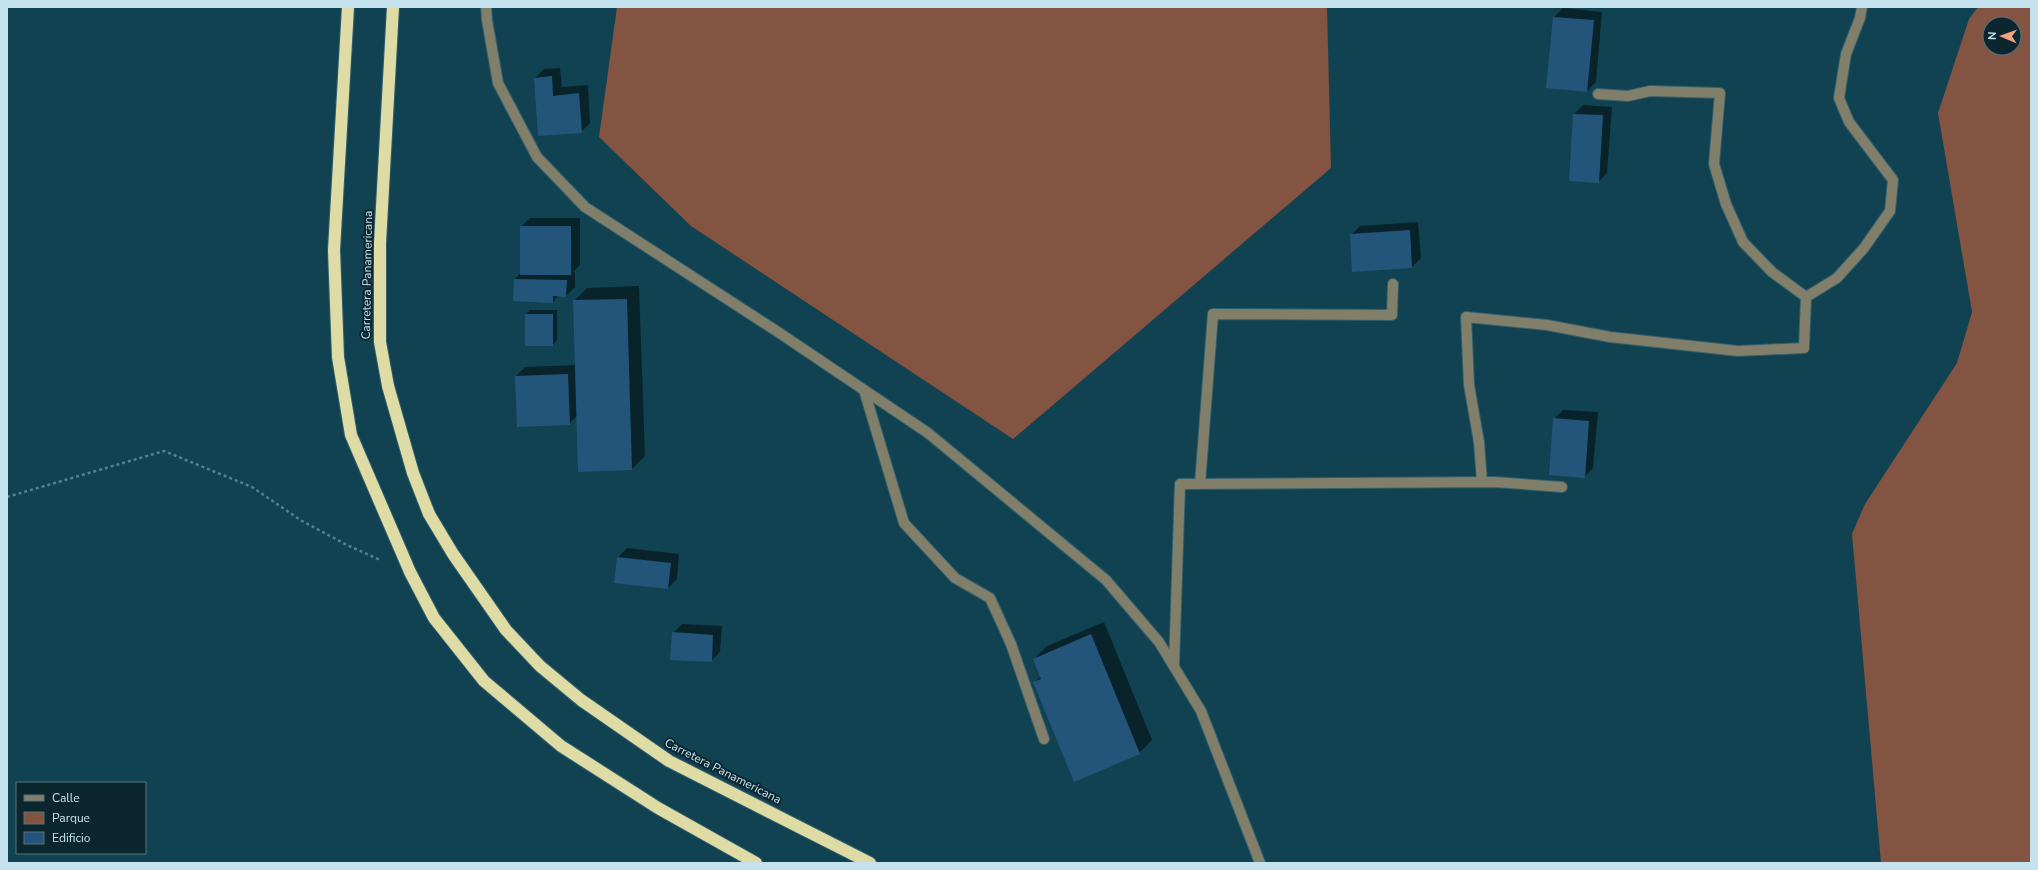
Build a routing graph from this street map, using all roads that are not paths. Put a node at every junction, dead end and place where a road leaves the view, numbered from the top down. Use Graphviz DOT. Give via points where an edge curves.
graph roads {
  1 [pos="348,7"];
  2 [pos="393,7"];
  3 [pos="486,7"];
  4 [pos="1862,7"];
  5 [pos="1598,94"];
  6 [pos="1393,284"];
  7 [pos="1806,297"];
  8 [pos="864,390"];
  9 [pos="1482,482"];
  10 [pos="1200,484"];
  11 [pos="1562,487"];
  12 [pos="1174,666"];
  13 [pos="1044,739"];
  14 [pos="756,863"];
  15 [pos="870,863"];
  16 [pos="1260,863"];
  1 -- 14 [label="highway" via="334,250 338,357 351,435 410,572 434,618 484,681 555,742 658,808"];
  2 -- 15 [label="highway, Carretera Panamericana" via="380,243 380,342 388,386 411,466 429,514 453,554 506,630 540,666 581,700 669,761"];
  3 -- 8 [label="street" via="498,82 538,157 585,207"];
  4 -- 7 [label="street" via="1846,54 1839,98 1849,122 1893,180 1890,211 1864,248 1837,278"];
  5 -- 7 [label="street" via="1628,96 1650,90 1720,93 1714,164 1726,204 1743,242 1772,272"];
  6 -- 10 [label="street" via="1392,315 1213,314"];
  7 -- 9 [label="street" via="1804,348 1738,351 1610,337 1547,325 1466,317 1469,385 1479,442"];
  8 -- 12 [label="street" via="928,433 1106,580 1160,642"];
  8 -- 13 [label="street" via="904,523 955,578 990,598 1011,644"];
  9 -- 10 [label="street"];
  9 -- 11 [label="street"];
  10 -- 12 [label="street" via="1180,484"];
  12 -- 16 [label="street" via="1201,711"];
}
